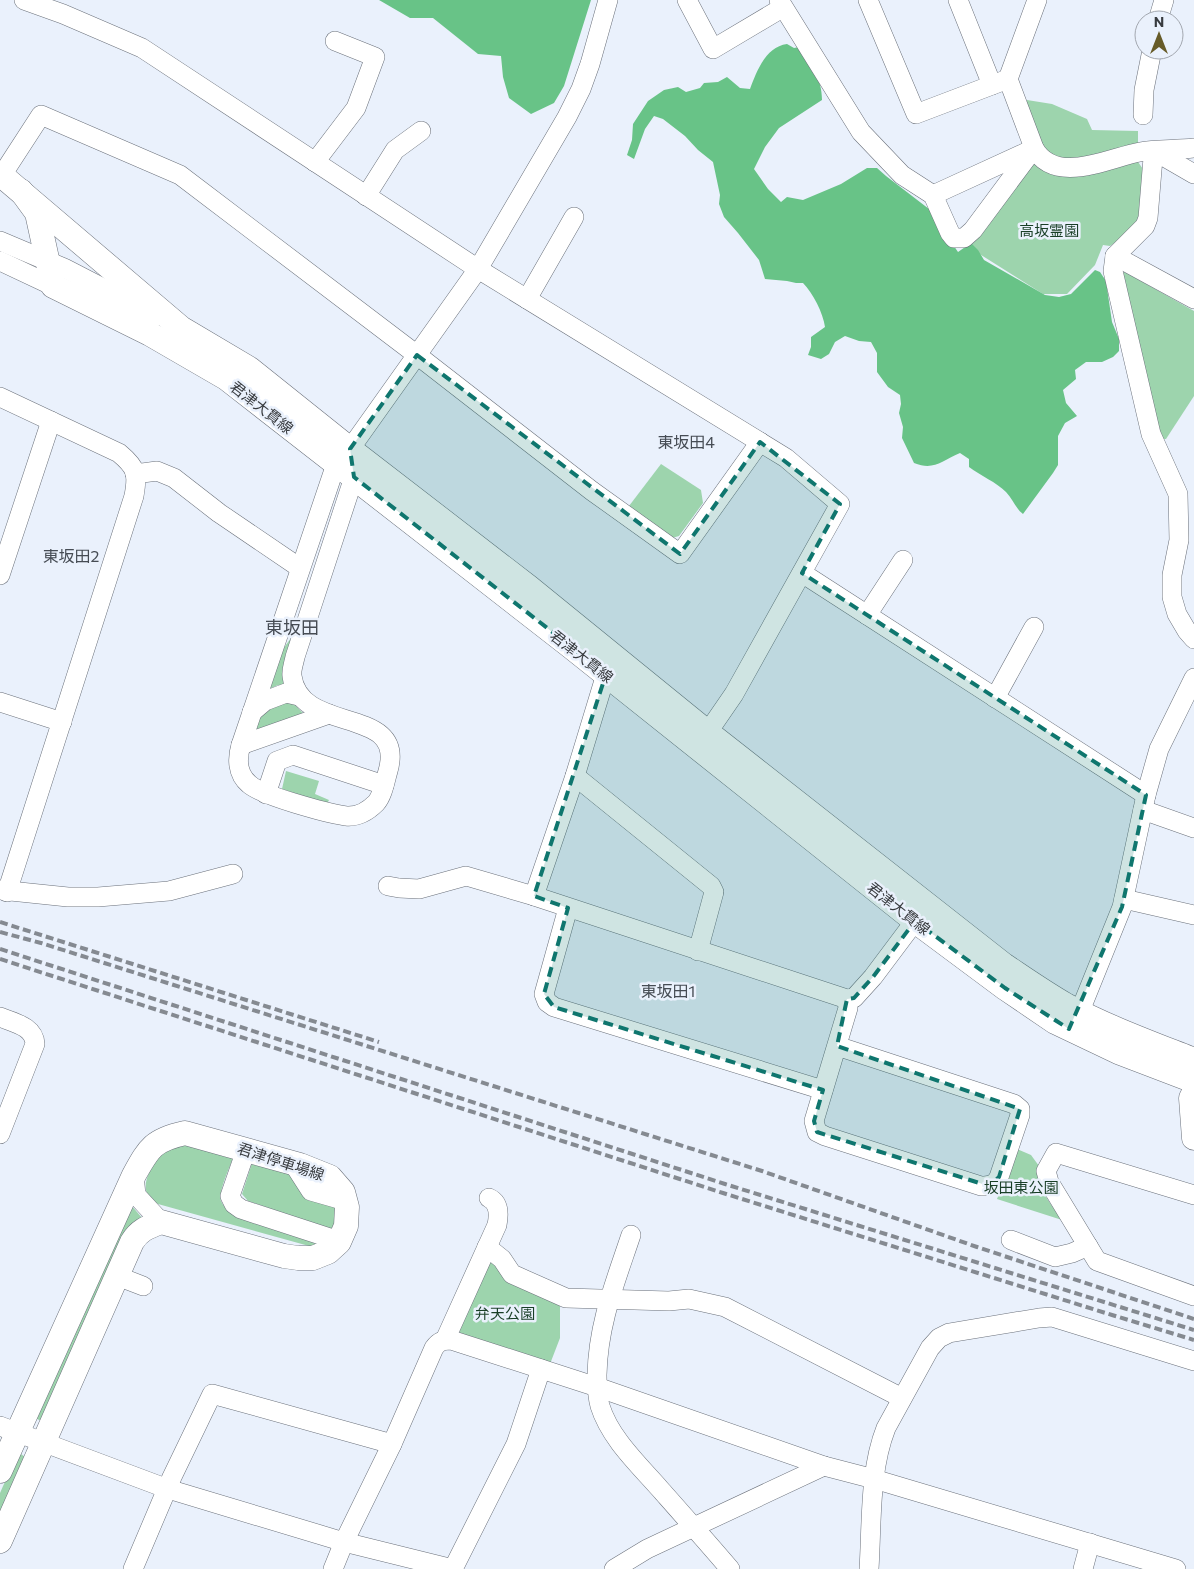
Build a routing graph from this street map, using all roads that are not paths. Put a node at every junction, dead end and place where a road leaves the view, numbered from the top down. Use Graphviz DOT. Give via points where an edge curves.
graph roads {
  1 [pos="24,0"];
  2 [pos="608,0"];
  3 [pos="687,0"];
  4 [pos="868,0"];
  5 [pos="958,0"];
  6 [pos="1037,0"];
  7 [pos="780,4"];
  8 [pos="334,41"];
  9 [pos="1150,60"];
  10 [pos="1000,82"];
  11 [pos="1143,115"];
  12 [pos="422,131"];
  13 [pos="1034,148"];
  14 [pos="1194,148"];
  15 [pos="1156,152"];
  16 [pos="315,162"];
  17 [pos="1,174"];
  18 [pos="1194,174"];
  19 [pos="21,191"];
  20 [pos="933,195"];
  21 [pos="366,196"];
  22 [pos="574,217"];
  23 [pos="0,241"];
  24 [pos="1115,256"];
  25 [pos="0,261"];
  26 [pos="48,261"];
  27 [pos="478,269"];
  28 [pos="53,286"];
  29 [pos="527,299"];
  30 [pos="1194,299"];
  31 [pos="180,328"];
  32 [pos="417,355"];
  33 [pos="0,397"];
  34 [pos="51,421"];
  35 [pos="760,442"];
  36 [pos="347,464"];
  37 [pos="136,474"];
  38 [pos="1194,518"];
  39 [pos="1187,544"];
  40 [pos="903,560"];
  41 [pos="300,568"];
  42 [pos="802,573"];
  43 [pos="0,575"];
  44 [pos="867,615"];
  45 [pos="1034,627"];
  46 [pos="1194,638"];
  47 [pos="606,674"];
  48 [pos="1194,678"];
  49 [pos="299,696"];
  50 [pos="995,698"];
  51 [pos="0,702"];
  52 [pos="252,712"];
  53 [pos="330,714"];
  54 [pos="62,722"];
  55 [pos="703,740"];
  56 [pos="241,745"];
  57 [pos="576,776"];
  58 [pos="384,785"];
  59 [pos="266,794"];
  60 [pos="1144,803"];
  61 [pos="1194,828"];
  62 [pos="233,874"];
  63 [pos="388,886"];
  64 [pos="4,891"];
  65 [pos="534,896"];
  66 [pos="1124,899"];
  67 [pos="568,908"];
  68 [pos="1194,915"];
  69 [pos="915,921"];
  70 [pos="698,950"];
  71 [pos="847,999"];
  72 [pos="0,1017"];
  73 [pos="1074,1020"];
  74 [pos="836,1046"];
  75 [pos="1194,1060"];
  76 [pos="1194,1081"];
  77 [pos="823,1090"];
  78 [pos="1194,1092"];
  79 [pos="0,1134"];
  80 [pos="1194,1138"];
  81 [pos="246,1150"];
  82 [pos="134,1175"];
  83 [pos="1194,1195"];
  84 [pos="488,1198"];
  85 [pos="161,1222"];
  86 [pos="631,1235"];
  87 [pos="1011,1240"];
  88 [pos="339,1241"];
  89 [pos="1088,1246"];
  90 [pos="487,1247"];
  91 [pos="117,1276"];
  92 [pos="143,1286"];
  93 [pos="1194,1296"];
  94 [pos="610,1298"];
  95 [pos="445,1340"];
  96 [pos="1194,1361"];
  97 [pos="541,1369"];
  98 [pos="597,1387"];
  99 [pos="902,1398"];
  100 [pos="9,1429"];
  101 [pos="45,1442"];
  102 [pos="392,1444"];
  103 [pos="824,1466"];
  104 [pos="0,1471"];
  105 [pos="874,1479"];
  106 [pos="168,1489"];
  107 [pos="695,1528"];
  108 [pos="0,1542"];
  109 [pos="344,1542"];
  110 [pos="1090,1543"];
  111 [pos="133,1569"];
  112 [pos="333,1569"];
  113 [pos="453,1569"];
  114 [pos="614,1569"];
  115 [pos="730,1569"];
  116 [pos="869,1569"];
  117 [pos="1083,1569"];
  118 [pos="1176,1569"];
  1 -- 16 [label="street" via="142,48"];
  2 -- 27 [label="street" via="590,64 567,117"];
  3 -- 7 [label="street" via="713,48"];
  4 -- 10 [label="street" via="916,114"];
  5 -- 10 [label="street"];
  6 -- 10 [label="street"];
  7 -- 20 [label="street" via="861,132 902,175"];
  8 -- 16 [label="street" via="375,57 356,108"];
  9 -- 11 [label="street"];
  10 -- 13 [label="street"];
  12 -- 21 [label="street" via="395,150"];
  13 -- 15 [label="street" via="1039,158 1062,168"];
  13 -- 20 [label="street"];
  13 -- 20 [label="street" via="964,238 954,238 950,233"];
  14 -- 15 [label="street"];
  15 -- 18 [label="street"];
  15 -- 24 [label="street" via="1148,218"];
  16 -- 21 [label="street"];
  17 -- 19 [label="main road, 君津大貫線"];
  17 -- 32 [label="street" via="41,115 50,118 180,175"];
  19 -- 26 [label="main road, 君津大貫線" via="37,214"];
  19 -- 31 [label="main road, 君津大貫線"];
  21 -- 27 [label="street"];
  22 -- 29 [label="street"];
  23 -- 26 [label="street"];
  24 -- 30 [label="street"];
  24 -- 39 [label="street" via="1113,271 1151,434 1178,494"];
  25 -- 28 [label="street"];
  26 -- 28 [label="main road, 君津大貫線"];
  26 -- 31 [label="street"];
  27 -- 29 [label="street"];
  27 -- 32 [label="street"];
  28 -- 36 [label="main road, 君津大貫線" via="150,334 226,378"];
  29 -- 35 [label="street"];
  31 -- 36 [label="main road, 君津大貫線" via="250,369"];
  32 -- 35 [label="street" via="592,491 680,554"];
  32 -- 36 [label="street"];
  33 -- 34 [label="street"];
  34 -- 37 [label="street" via="119,452 131,463"];
  34 -- 43 [label="street"];
  35 -- 42 [label="street" via="786,458 840,504"];
  36 -- 41 [label="street"];
  36 -- 47 [label="main road, 君津大貫線"];
  36 -- 49 [label="street" via="291,675"];
  36 -- 55 [label="main road, 君津大貫線" via="530,588"];
  37 -- 41 [label="street" via="157,471 174,478 219,514"];
  37 -- 54 [label="street" via="134,496"];
  38 -- 39 [label="street"];
  39 -- 46 [label="street" via="1172,575 1172,597 1177,614"];
  40 -- 44 [label="street"];
  41 -- 52 [label="street"];
  42 -- 44 [label="street"];
  42 -- 55 [label="street" via="734,694"];
  44 -- 50 [label="street"];
  45 -- 50 [label="street"];
  47 -- 55 [label="main road, 君津大貫線"];
  47 -- 57 [label="street"];
  48 -- 60 [label="street" via="1159,749"];
  49 -- 52 [label="street" via="286,693 265,701"];
  49 -- 53 [label="street" via="307,704"];
  50 -- 60 [label="street"];
  51 -- 54 [label="street"];
  52 -- 56 [label="street"];
  53 -- 56 [label="street"];
  53 -- 58 [label="street" via="371,728 386,740 390,764"];
  54 -- 64 [label="street"];
  55 -- 69 [label="main road, 君津大貫線"];
  55 -- 73 [label="main road, 君津大貫線" via="1033,985"];
  56 -- 59 [label="street" via="237,758 240,771 248,784"];
  57 -- 65 [label="street"];
  57 -- 70 [label="street" via="711,886 714,892"];
  58 -- 59 [label="street" via="377,802 353,817"];
  58 -- 59 [label="street" via="294,755 277,760"];
  60 -- 61 [label="street"];
  60 -- 66 [label="street"];
  62 -- 64 [label="street" via="169,891 98,897"];
  63 -- 65 [label="street" via="419,889 466,876"];
  65 -- 67 [label="street"];
  66 -- 68 [label="street"];
  66 -- 73 [label="street"];
  67 -- 70 [label="street"];
  67 -- 77 [label="street" via="544,994 554,1007"];
  69 -- 71 [label="street" via="873,977 854,998"];
  69 -- 73 [label="main road, 君津大貫線" via="1055,1022"];
  70 -- 71 [label="street"];
  71 -- 74 [label="street" via="848,1008"];
  72 -- 79 [label="street" via="30,1030 35,1044"];
  73 -- 75 [label="main road, 君津大貫線" via="1129,1035"];
  73 -- 76 [label="main road, 君津大貫線" via="1118,1052"];
  74 -- 77 [label="street"];
  74 -- 77 [label="street" via="1020,1108 996,1183 981,1186 825,1136 818,1132 814,1121"];
  78 -- 80 [label="main road" via="1191,1098"];
  81 -- 82 [label="main road, 君津停車場線" via="184,1133 166,1137 148,1150"];
  81 -- 88 [label="main road, 君津停車場線" via="330,1177 343,1192 347,1207 346,1226"];
  81 -- 88 [label="street" via="230,1196 234,1204"];
  82 -- 85 [label="street" via="136,1195"];
  82 -- 100 [label="main road, 君津停車場線"];
  83 -- 89 [label="street" via="1056,1153 1046,1171 1049,1182"];
  84 -- 90 [label="street" via="497,1205 499,1214"];
  85 -- 88 [label="main road" via="298,1258 313,1258 328,1252"];
  85 -- 91 [label="main road" via="137,1234"];
  86 -- 94 [label="street"];
  87 -- 89 [label="street" via="1055,1257"];
  89 -- 93 [label="street" via="1097,1261"];
  90 -- 94 [label="street" via="502,1259 512,1274 566,1298"];
  90 -- 95 [label="street"];
  91 -- 92 [label="street"];
  91 -- 101 [label="main road"];
  94 -- 98 [label="street" via="600,1334"];
  94 -- 99 [label="street" via="689,1299 725,1307"];
  95 -- 97 [label="street"];
  95 -- 102 [label="street" via="434,1348"];
  96 -- 99 [label="street" via="1052,1317 1039,1318 949,1333 939,1338"];
  97 -- 98 [label="street"];
  97 -- 113 [label="street" via="516,1444"];
  98 -- 103 [label="street"];
  98 -- 107 [label="street" via="599,1404 606,1420 627,1451"];
  99 -- 105 [label="street" via="881,1440"];
  100 -- 101 [label="street"];
  100 -- 104 [label="main road, 君津停車場線"];
  101 -- 106 [label="street"];
  101 -- 108 [label="main road"];
  102 -- 106 [label="street" via="212,1394"];
  102 -- 109 [label="street"];
  103 -- 105 [label="street"];
  103 -- 107 [label="street"];
  105 -- 110 [label="street"];
  105 -- 116 [label="street"];
  106 -- 109 [label="street"];
  106 -- 111 [label="street"];
  107 -- 114 [label="street"];
  107 -- 115 [label="street"];
  109 -- 112 [label="street"];
  109 -- 113 [label="street"];
  110 -- 117 [label="street"];
  110 -- 118 [label="street"];
}
